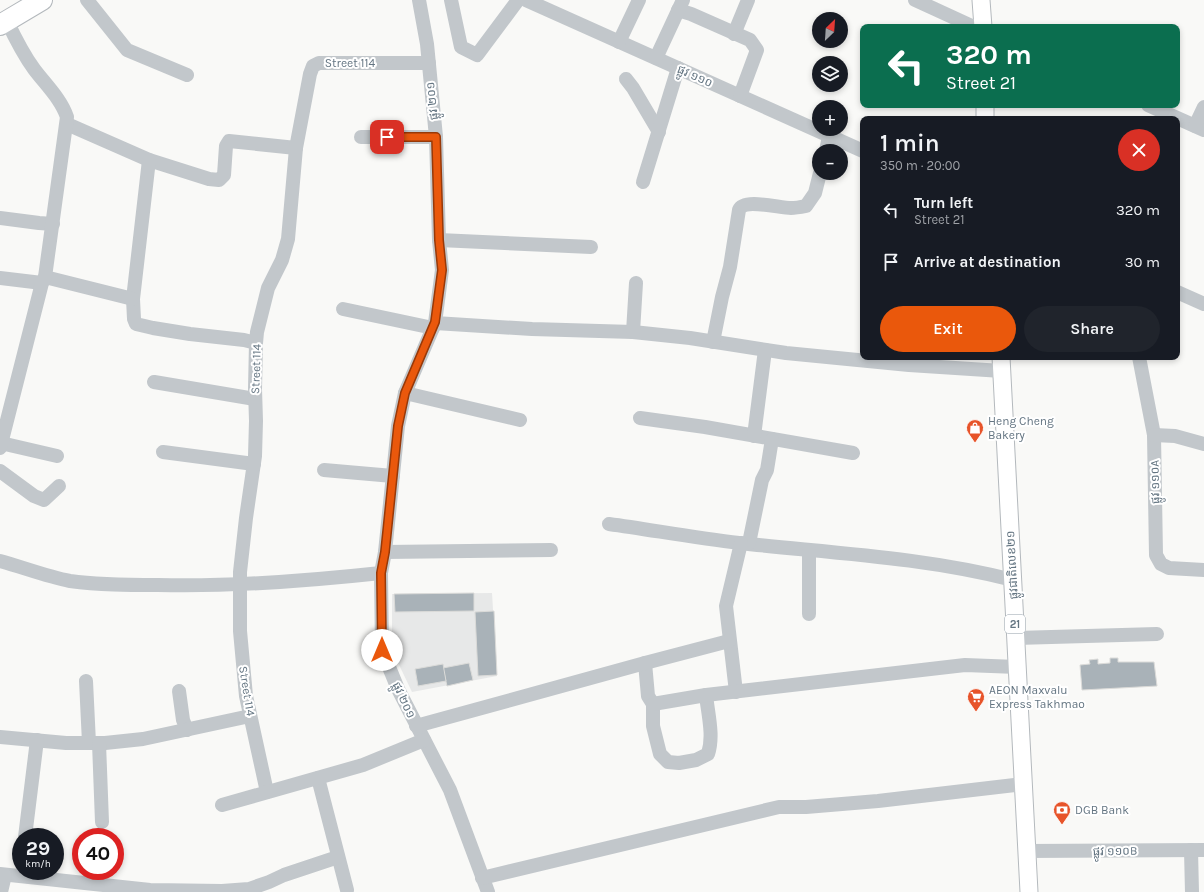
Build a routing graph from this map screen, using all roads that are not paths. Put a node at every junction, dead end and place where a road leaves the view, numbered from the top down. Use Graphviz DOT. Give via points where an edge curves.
graph roads {
  1 [pos="87,0"];
  2 [pos="418,0"];
  3 [pos="451,0"];
  4 [pos="518,0"];
  5 [pos="526,0"];
  6 [pos="639,0"];
  7 [pos="748,0"];
  8 [pos="915,0"];
  9 [pos="981,0"];
  10 [pos="31,2"];
  11 [pos="681,5"];
  12 [pos="3,23"];
  13 [pos="967,24"];
  14 [pos="983,24"];
  15 [pos="734,34"];
  16 [pos="619,42"];
  17 [pos="656,58"];
  18 [pos="428,63"];
  19 [pos="678,68"];
  20 [pos="187,75"];
  21 [pos="626,79"];
  22 [pos="740,96"];
  23 [pos="1204,107"];
  24 [pos="1155,108"];
  25 [pos="1173,116"];
  26 [pos="1180,119"];
  27 [pos="67,124"];
  28 [pos="812,128"];
  29 [pos="1200,128"];
  30 [pos="659,132"];
  31 [pos="829,136"];
  32 [pos="361,137"];
  33 [pos="436,137"];
  34 [pos="827,144"];
  35 [pos="296,148"];
  36 [pos="860,150"];
  37 [pos="149,160"];
  38 [pos="818,180"];
  39 [pos="643,182"];
  40 [pos="0,218"];
  41 [pos="53,224"];
  42 [pos="439,240"];
  43 [pos="591,247"];
  44 [pos="0,278"];
  45 [pos="43,280"];
  46 [pos="636,283"];
  47 [pos="1180,293"];
  48 [pos="133,299"];
  49 [pos="1204,304"];
  50 [pos="343,309"];
  51 [pos="434,325"];
  52 [pos="633,332"];
  53 [pos="713,342"];
  54 [pos="256,344"];
  55 [pos="765,350"];
  56 [pos="860,360"];
  57 [pos="861,360"];
  58 [pos="1140,360"];
  59 [pos="1001,364"];
  60 [pos="154,382"];
  61 [pos="405,393"];
  62 [pos="255,399"];
  63 [pos="640,418"];
  64 [pos="520,420"];
  65 [pos="1154,435"];
  66 [pos="754,436"];
  67 [pos="772,439"];
  68 [pos="1204,444"];
  69 [pos="1,446"];
  70 [pos="163,452"];
  71 [pos="853,453"];
  72 [pos="57,456"];
  73 [pos="254,464"];
  74 [pos="324,470"];
  75 [pos="0,471"];
  76 [pos="393,476"];
  77 [pos="59,486"];
  78 [pos="609,524"];
  79 [pos="745,543"];
  80 [pos="551,550"];
  81 [pos="809,550"];
  82 [pos="385,552"];
  83 [pos="0,561"];
  84 [pos="1204,570"];
  85 [pos="381,573"];
  86 [pos="1013,580"];
  87 [pos="240,585"];
  88 [pos="809,614"];
  89 [pos="1157,634"];
  90 [pos="1016,638"];
  91 [pos="729,641"];
  92 [pos="645,663"];
  93 [pos="1017,667"];
  94 [pos="86,681"];
  95 [pos="179,692"];
  96 [pos="736,692"];
  97 [pos="706,695"];
  98 [pos="653,704"];
  99 [pos="250,716"];
  100 [pos="416,726"];
  101 [pos="187,730"];
  102 [pos="0,737"];
  103 [pos="37,740"];
  104 [pos="424,740"];
  105 [pos="94,743"];
  106 [pos="318,778"];
  107 [pos="1023,784"];
  108 [pos="267,792"];
  109 [pos="222,805"];
  110 [pos="102,822"];
  111 [pos="26,828"];
  112 [pos="1198,850"];
  113 [pos="1026,851"];
  114 [pos="338,857"];
  115 [pos="12,874"];
  116 [pos="2,875"];
  117 [pos="482,878"];
  118 [pos="64,879"];
  119 [pos="347,890"];
  120 [pos="1,892"];
  121 [pos="488,892"];
  122 [pos="1029,892"];
  123 [pos="1192,892"];
  1 -- 20 [label="street" via="127,50"];
  2 -- 18 [label="street, ផ្លូវ ២០១"];
  3 -- 4 [label="street" via="461,47 477,55"];
  5 -- 16 [label="street, ផ្លូវ ១១០"];
  6 -- 16 [label="street"];
  7 -- 15 [label="street"];
  8 -- 13 [label="street"];
  9 -- 14 [label="main road"];
  10 -- 12 [label="highway"];
  11 -- 15 [label="street" via="691,14"];
  11 -- 17 [label="street"];
  12 -- 27 [label="street" via="63,106"];
  15 -- 22 [label="street" via="750,40 757,50"];
  16 -- 17 [label="street, ផ្លូវ ១១០"];
  17 -- 19 [label="street, ផ្លូវ ១១០"];
  18 -- 33 [label="street, ផ្លូវ ២០១"];
  18 -- 35 [label="street, Street 114" via="319,63 313,66"];
  19 -- 22 [label="street, ផ្លូវ ១១០"];
  19 -- 30 [label="street"];
  21 -- 30 [label="street"];
  22 -- 28 [label="street, ផ្លូវ ១១០"];
  23 -- 29 [label="street"];
  24 -- 25 [label="street"];
  26 -- 29 [label="street"];
  27 -- 37 [label="street"];
  27 -- 41 [label="street"];
  30 -- 39 [label="street"];
  31 -- 34 [label="street"];
  31 -- 36 [label="street, ផ្លូវ ១១០"];
  32 -- 33 [label="street"];
  33 -- 42 [label="street, ផ្លូវ ២០១"];
  35 -- 37 [label="street" via="229,141 226,146 224,175 219,180"];
  35 -- 54 [label="street, Street 114" via="288,239 282,260 268,288"];
  37 -- 48 [label="street"];
  38 -- 53 [label="street" via="815,193 806,206 740,206 730,267"];
  40 -- 41 [label="street"];
  41 -- 45 [label="street"];
  42 -- 43 [label="street"];
  42 -- 51 [label="street, ផ្លូវ ២០១" via="442,270"];
  44 -- 45 [label="street"];
  45 -- 48 [label="street"];
  45 -- 69 [label="street"];
  46 -- 52 [label="street"];
  47 -- 49 [label="street"];
  48 -- 54 [label="street" via="136,324"];
  50 -- 51 [label="street"];
  51 -- 52 [label="street"];
  51 -- 61 [label="street, ផ្លូវ ២០១"];
  52 -- 53 [label="street"];
  53 -- 55 [label="street"];
  54 -- 62 [label="street, Street 114"];
  55 -- 56 [label="street"];
  55 -- 66 [label="street"];
  57 -- 59 [label="street" via="909,365"];
  58 -- 65 [label="street, ផ្លូវ ១១០A"];
  59 -- 86 [label="main road, ផ្លូវជាតិលេខ២១ / 21"];
  60 -- 62 [label="street"];
  61 -- 64 [label="street"];
  61 -- 76 [label="street, ផ្លូវ ២០១" via="398,426"];
  62 -- 73 [label="street, Street 114"];
  63 -- 66 [label="street"];
  65 -- 68 [label="street" via="1175,436"];
  65 -- 84 [label="street, ផ្លូវ ១១០A" via="1156,555 1161,564 1170,568"];
  66 -- 67 [label="street"];
  67 -- 71 [label="street"];
  67 -- 79 [label="street" via="767,470"];
  69 -- 72 [label="street"];
  70 -- 73 [label="street"];
  73 -- 87 [label="street, Street 114"];
  74 -- 76 [label="street"];
  75 -- 77 [label="street" via="40,499 44,500"];
  76 -- 82 [label="street, ផ្លូវ ២០១"];
  78 -- 79 [label="street"];
  79 -- 81 [label="street"];
  79 -- 91 [label="street" via="726,606"];
  80 -- 82 [label="street"];
  81 -- 86 [label="street" via="863,554 940,565"];
  81 -- 88 [label="street"];
  82 -- 85 [label="street, ផ្លូវ ២០១"];
  83 -- 87 [label="street" via="68,580 109,585"];
  85 -- 87 [label="street"];
  85 -- 100 [label="street, ផ្លូវ ២០១" via="382,650"];
  86 -- 90 [label="main road, ផ្លូវជាតិលេខ២១ / 21"];
  87 -- 99 [label="street, Street 114" via="242,660"];
  89 -- 90 [label="street"];
  90 -- 93 [label="main road, ផ្លូវជាតិលេខ២១ / 21"];
  91 -- 92 [label="street"];
  91 -- 96 [label="street"];
  92 -- 98 [label="street" via="648,696"];
  92 -- 100 [label="street"];
  93 -- 96 [label="street" via="965,665"];
  93 -- 107 [label="main road, ផ្លូវជាតិលេខ២១ / 21"];
  94 -- 105 [label="street"];
  95 -- 101 [label="street"];
  96 -- 97 [label="street"];
  97 -- 98 [label="street"];
  97 -- 98 [label="street" via="711,736 708,754 696,760 679,763 668,762 660,754 653,726"];
  99 -- 101 [label="street"];
  99 -- 108 [label="street, Street 114"];
  100 -- 104 [label="street, ផ្លូវ ២០១"];
  101 -- 105 [label="street" via="143,739"];
  102 -- 103 [label="street"];
  103 -- 105 [label="street"];
  103 -- 111 [label="street"];
  104 -- 106 [label="street" via="364,765"];
  104 -- 117 [label="street, ផ្លូវ ២០១" via="450,790"];
  105 -- 110 [label="street"];
  106 -- 108 [label="street"];
  106 -- 114 [label="street"];
  107 -- 113 [label="main road, ផ្លូវជាតិលេខ២១ / 21"];
  107 -- 117 [label="street" via="878,801 779,807"];
  108 -- 109 [label="street"];
  112 -- 113 [label="street, ផ្លូវ ១១០B"];
  112 -- 123 [label="street"];
  113 -- 122 [label="main road, ផ្លូវជាតិលេខ២១ / 21"];
  114 -- 118 [label="street" via="284,874 249,889 150,890"];
  114 -- 119 [label="street"];
  115 -- 116 [label="street"];
  116 -- 120 [label="street"];
  117 -- 121 [label="street, ផ្លូវ ២០១"];
}
